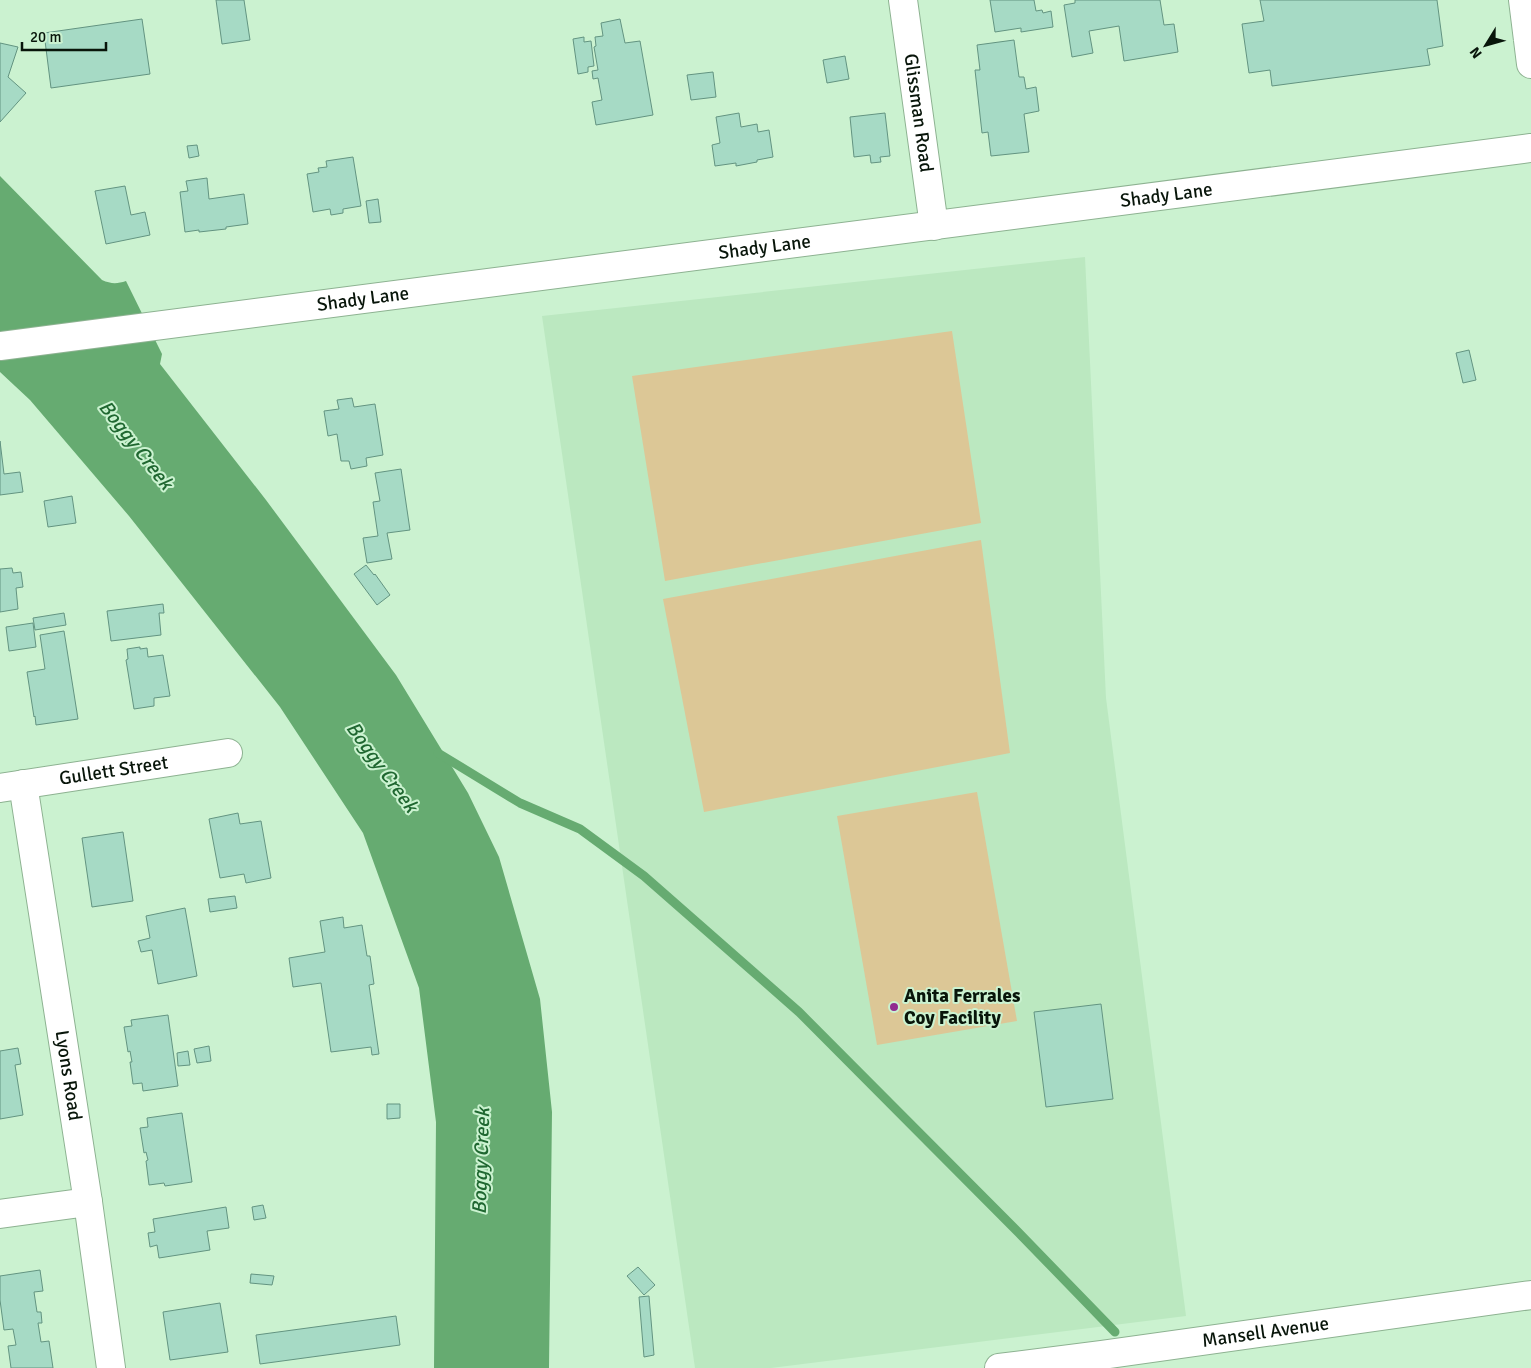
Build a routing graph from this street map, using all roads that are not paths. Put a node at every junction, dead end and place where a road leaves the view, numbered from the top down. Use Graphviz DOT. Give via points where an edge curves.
graph roads {
  1 [pos="903,0"];
  2 [pos="1523,0"];
  3 [pos="1531,64"];
  4 [pos="1531,148"];
  5 [pos="934,226"];
  6 [pos="0,346"];
  7 [pos="228,753"];
  8 [pos="11,786"];
  9 [pos="88,1202"];
  10 [pos="0,1214"];
  11 [pos="1531,1295"];
  12 [pos="1107,1362"];
  13 [pos="112,1368"];
  14 [pos="1000,1368"];
  1 -- 5 [label="street, Glissman Road"];
  2 -- 3 [label="street"];
  4 -- 5 [label="street, Shady Lane"];
  5 -- 6 [label="street, Shady Lane"];
  7 -- 8 [label="street, Gullett Street"];
  8 -- 9 [label="street, Lyons Road"];
  9 -- 10 [label="street"];
  9 -- 13 [label="street, Lyons Road"];
  11 -- 12 [label="street, Mansell Avenue"];
  12 -- 14 [label="street, Mansell Avenue"];
}
